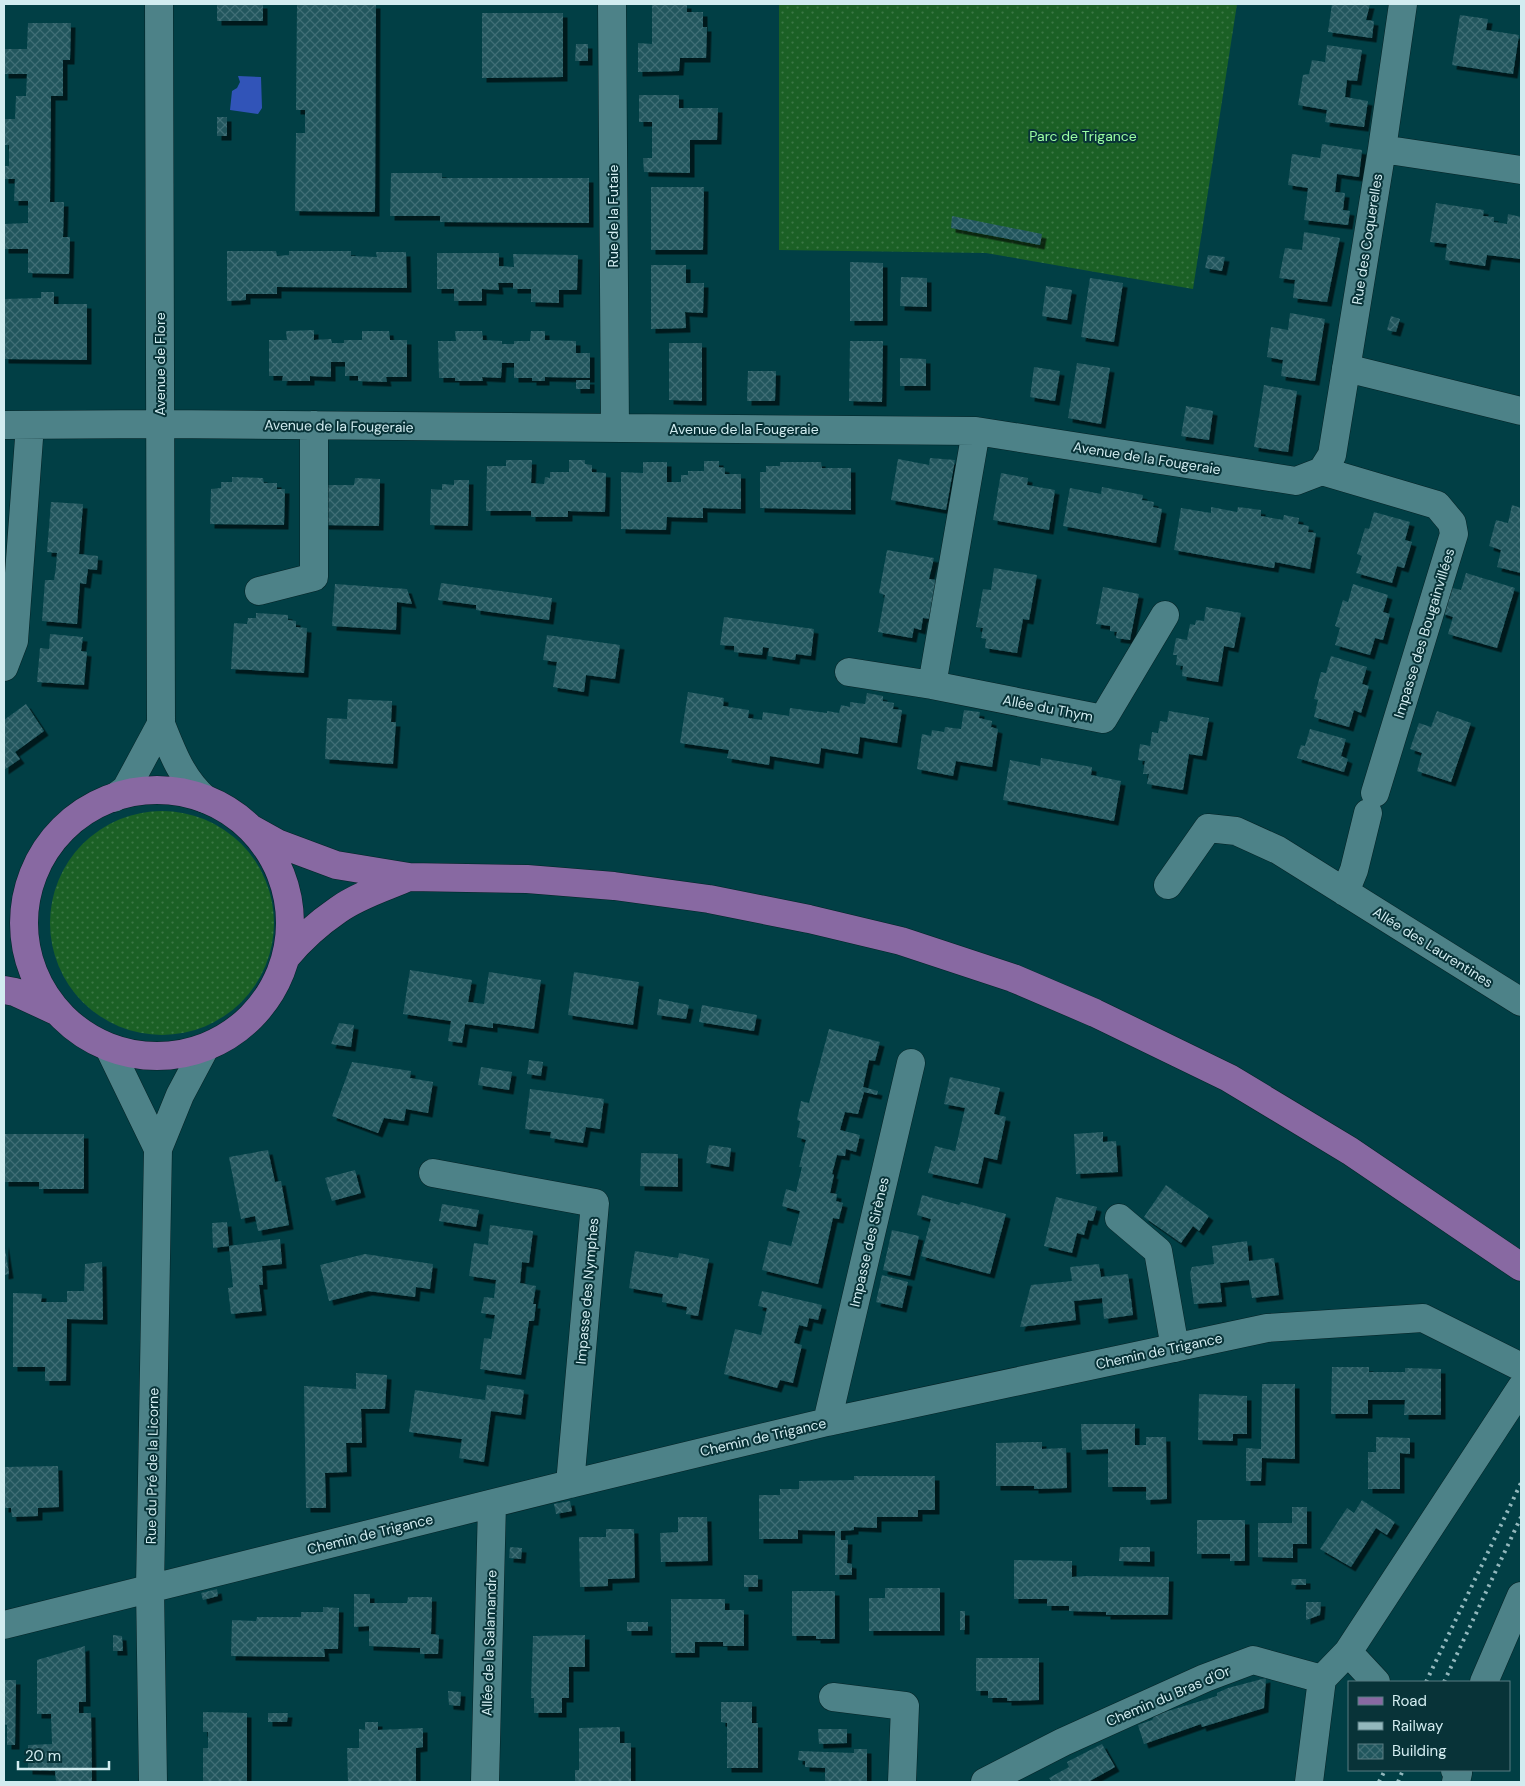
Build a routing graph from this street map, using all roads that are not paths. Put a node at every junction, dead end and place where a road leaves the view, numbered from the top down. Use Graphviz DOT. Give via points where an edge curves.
graph roads {
  1 [pos="159,4"];
  2 [pos="612,4"];
  3 [pos="1403,4"];
  4 [pos="1382,148"];
  5 [pos="1521,170"];
  6 [pos="1346,368"];
  7 [pos="1521,411"];
  8 [pos="160,424"];
  9 [pos="4,425"];
  10 [pos="30,425"];
  11 [pos="314,426"];
  12 [pos="615,428"];
  13 [pos="976,431"];
  14 [pos="1322,471"];
  15 [pos="259,591"];
  16 [pos="1165,615"];
  17 [pos="4,667"];
  18 [pos="849,672"];
  19 [pos="932,685"];
  20 [pos="161,724"];
  21 [pos="114,798"];
  22 [pos="205,799"];
  23 [pos="250,828"];
  24 [pos="409,878"];
  25 [pos="1168,885"];
  26 [pos="1345,892"];
  27 [pos="27,893"];
  28 [pos="4,910"];
  29 [pos="286,957"];
  30 [pos="4,990"];
  31 [pos="1521,1002"];
  32 [pos="56,1011"];
  33 [pos="109,1048"];
  34 [pos="205,1048"];
  35 [pos="911,1063"];
  36 [pos="158,1149"];
  37 [pos="433,1173"];
  38 [pos="1119,1218"];
  39 [pos="1521,1267"];
  40 [pos="1175,1348"];
  41 [pos="1521,1367"];
  42 [pos="1521,1388"];
  43 [pos="828,1422"];
  44 [pos="570,1484"];
  45 [pos="492,1504"];
  46 [pos="150,1588"];
  47 [pos="1521,1596"];
  48 [pos="4,1625"];
  49 [pos="1348,1652"];
  50 [pos="1322,1679"];
  51 [pos="1375,1681"];
  52 [pos="1484,1681"];
  53 [pos="833,1697"];
  54 [pos="153,1782"];
  55 [pos="485,1782"];
  56 [pos="902,1782"];
  57 [pos="986,1782"];
  58 [pos="1309,1782"];
  1 -- 8 [label="street, Avenue de Flore"];
  2 -- 12 [label="street, Rue de la Futaie"];
  3 -- 4 [label="street, Rue des Coquerelles"];
  4 -- 5 [label="street"];
  4 -- 6 [label="street, Rue des Coquerelles"];
  6 -- 7 [label="street"];
  6 -- 14 [label="street, Rue des Coquerelles" via="1332,455"];
  8 -- 10 [label="street, Avenue de la Fougeraie"];
  8 -- 11 [label="street, Avenue de la Fougeraie"];
  8 -- 20 [label="street, Avenue de Flore"];
  9 -- 10 [label="street, Avenue de la Fougeraie"];
  10 -- 17 [label="street" via="14,641"];
  11 -- 12 [label="street, Avenue de la Fougeraie"];
  11 -- 15 [label="street" via="314,577"];
  12 -- 13 [label="street, Avenue de la Fougeraie"];
  13 -- 14 [label="street, Avenue de la Fougeraie" via="1296,481"];
  13 -- 19 [label="street"];
  14 -- 26 [label="street, Impasse des Bougainvillées" via="1437,505 1452,522 1454,534"];
  16 -- 19 [label="street, Allée du Thym" via="1103,719"];
  18 -- 19 [label="street, Allée du Thym"];
  20 -- 21 [label="street, Avenue de Flore" via="126,789"];
  20 -- 22 [label="street, Avenue de Flore" via="175,759 195,791"];
  21 -- 22 [label="main road" via="144,791 175,792"];
  21 -- 27 [label="main road" via="84,812 58,834 39,861"];
  22 -- 23 [label="main road" via="229,811"];
  23 -- 24 [label="main road" via="277,843 336,865"];
  23 -- 29 [label="main road" via="272,856 286,888 290,922"];
  24 -- 29 [label="main road" via="339,909 303,938"];
  24 -- 39 [label="main road" via="527,879 614,886 709,899 901,941 1014,978 1096,1013 1229,1078 1350,1152"];
  25 -- 26 [label="street, Allée des Laurentines" via="1208,828 1236,831 1278,850"];
  26 -- 31 [label="street, Allée des Laurentines"];
  27 -- 28 [label="main road"];
  27 -- 32 [label="main road" via="24,934 34,975"];
  29 -- 34 [label="main road" via="269,996 241,1027"];
  30 -- 32 [label="main road"];
  32 -- 33 [label="main road" via="80,1033"];
  33 -- 34 [label="main road" via="141,1055 173,1055"];
  33 -- 36 [label="street"];
  34 -- 36 [label="street" via="180,1095"];
  35 -- 43 [label="street, Impasse des Sirènes"];
  36 -- 46 [label="street, Rue du Pré de la Licorne"];
  37 -- 44 [label="street, Impasse des Nymphes" via="595,1202"];
  38 -- 40 [label="street" via="1158,1251"];
  40 -- 41 [label="street, Chemin de Trigance" via="1267,1328 1423,1318"];
  40 -- 43 [label="street, Chemin de Trigance"];
  42 -- 49 [label="street"];
  43 -- 44 [label="street, Chemin de Trigance"];
  44 -- 45 [label="street, Chemin de Trigance"];
  45 -- 46 [label="street, Chemin de Trigance"];
  45 -- 55 [label="street, Allée de la Salamandre"];
  46 -- 48 [label="street, Chemin de Trigance"];
  46 -- 54 [label="street, Rue du Pré de la Licorne"];
  47 -- 52 [label="street"];
  49 -- 50 [label="street"];
  49 -- 51 [label="street"];
  50 -- 57 [label="street, Chemin du Bras d'Or" via="1253,1660 1063,1742"];
  50 -- 58 [label="street"];
  53 -- 56 [label="street" via="905,1706"];
}
